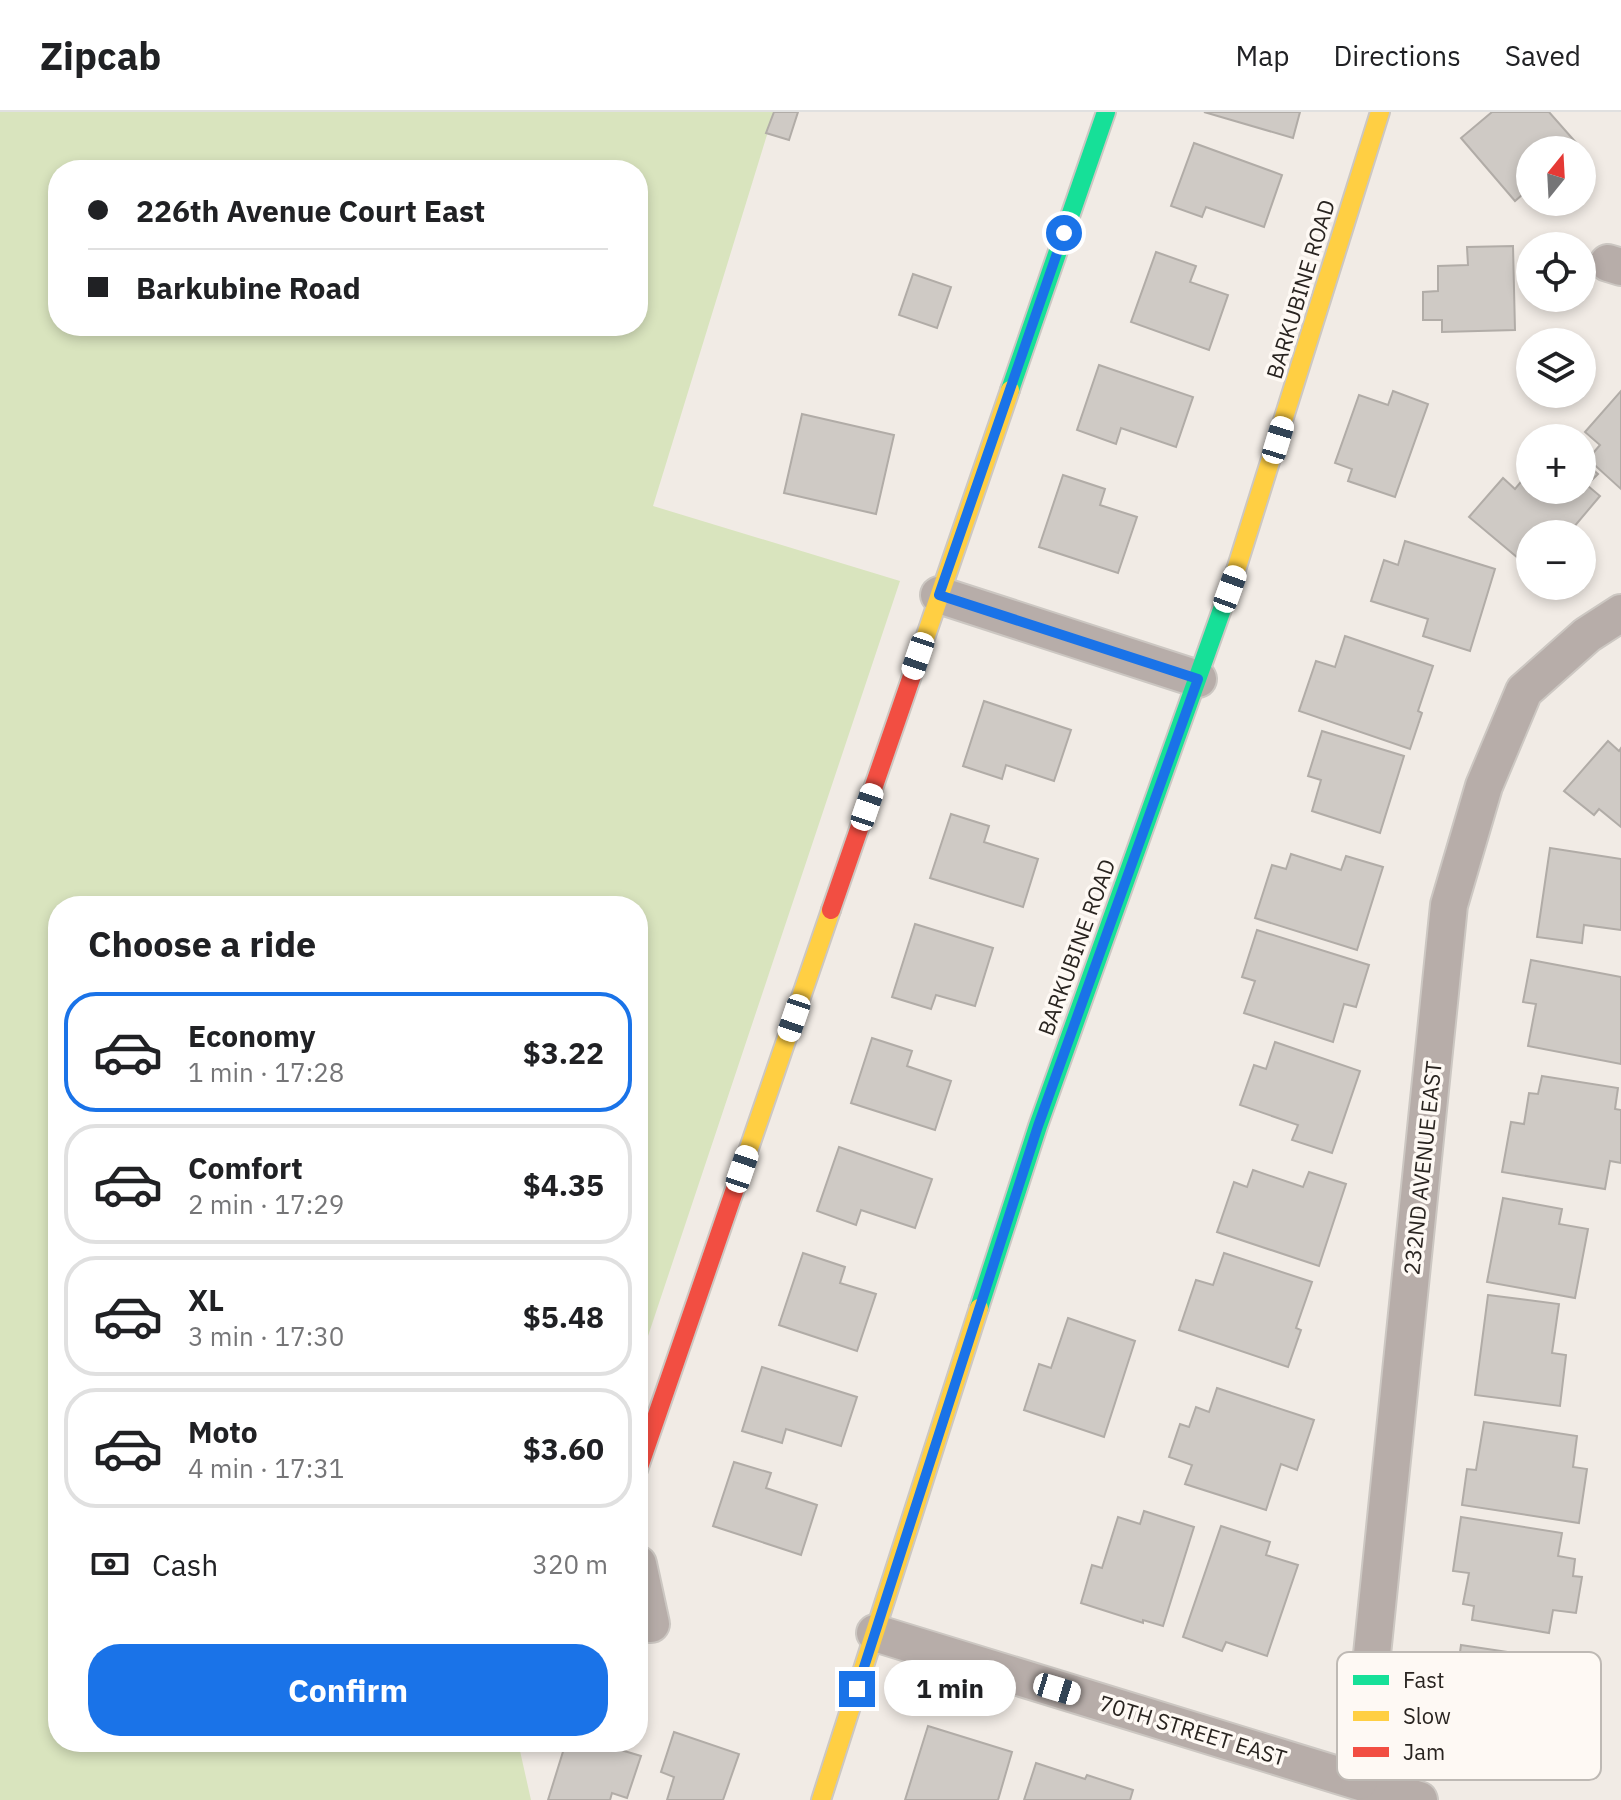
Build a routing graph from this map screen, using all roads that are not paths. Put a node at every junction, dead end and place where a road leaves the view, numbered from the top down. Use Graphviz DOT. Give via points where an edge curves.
graph roads {
  1 [pos="1106,112"];
  2 [pos="1380,112"];
  3 [pos="939,595"];
  4 [pos="1621,613"];
  5 [pos="1198,679"];
  6 [pos="648,1441"];
  7 [pos="648,1610"];
  8 [pos="651,1624"];
  9 [pos="875,1633"];
  10 [pos="1372,1652"];
  11 [pos="1337,1774"];
  12 [pos="1356,1780"];
  13 [pos="1359,1781"];
  14 [pos="821,1800"];
  15 [pos="1419,1800"];
  1 -- 3 [label="street"];
  2 -- 5 [label="street, BARKUBINE ROAD"];
  3 -- 5 [label="street"];
  3 -- 6 [label="street"];
  4 -- 10 [label="street, 232ND AVENUE EAST" via="1587,635 1524,691 1484,786 1449,905"];
  5 -- 9 [label="street, BARKUBINE ROAD" via="1038,1126"];
  7 -- 8 [label="street"];
  9 -- 11 [label="street, 70TH STREET EAST"];
  9 -- 14 [label="street, BARKUBINE ROAD"];
  12 -- 13 [label="street, 70TH STREET EAST"];
  13 -- 15 [label="street, 70TH STREET EAST"];
}
